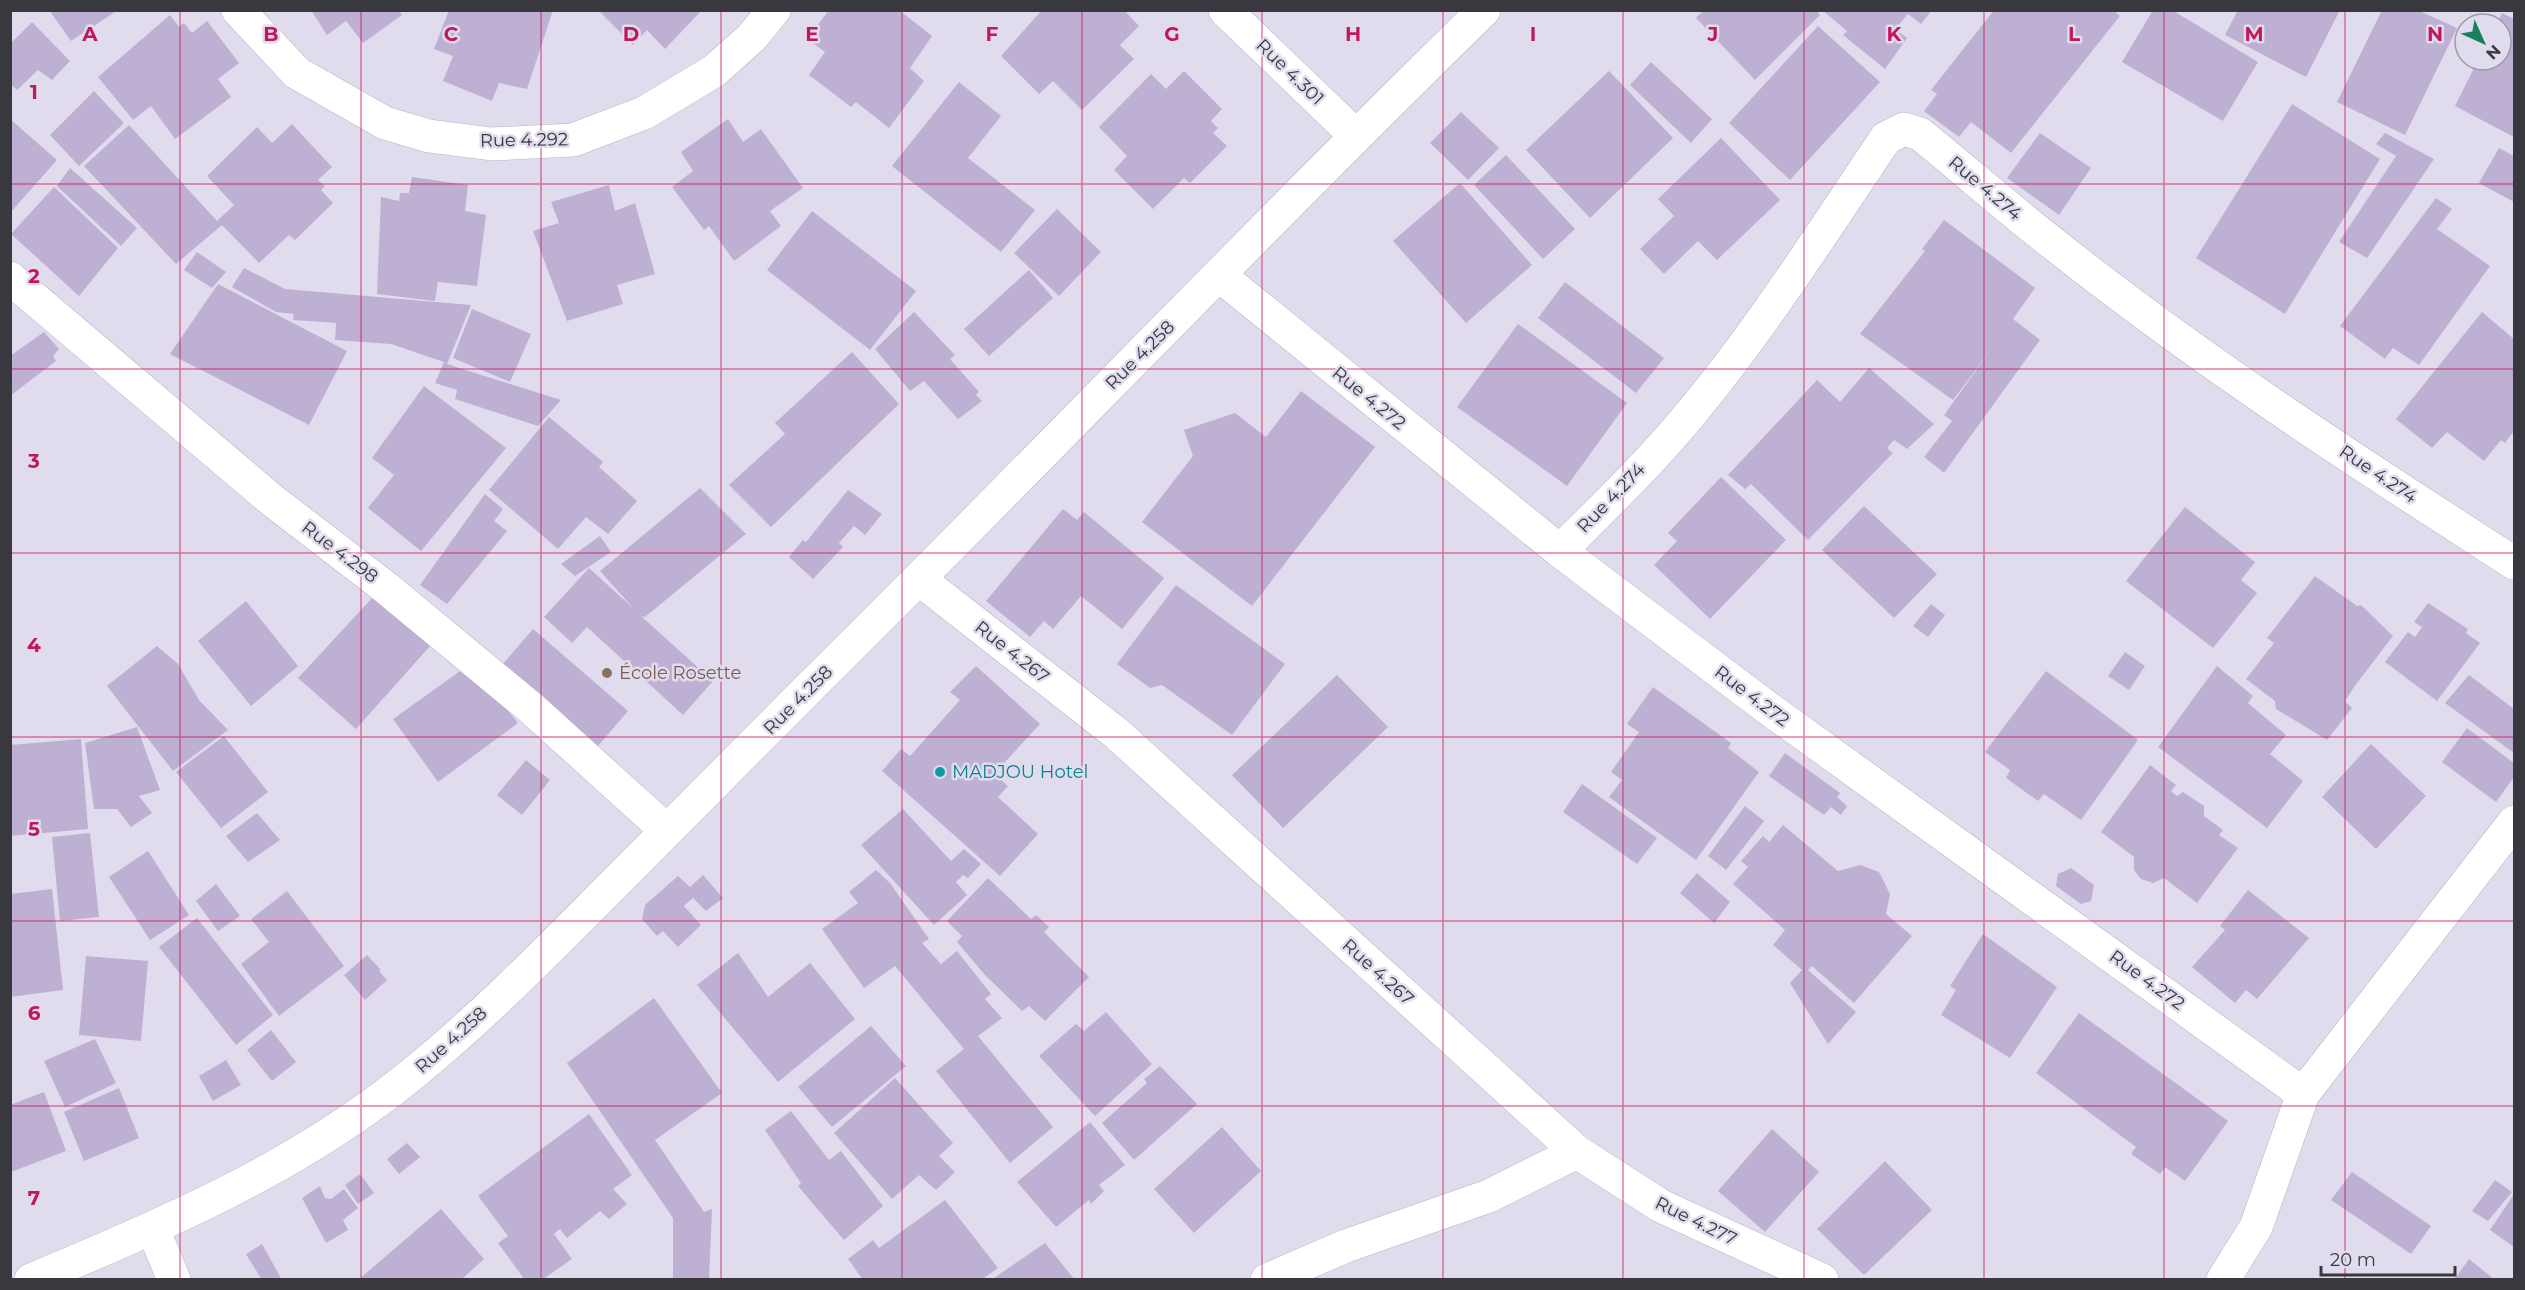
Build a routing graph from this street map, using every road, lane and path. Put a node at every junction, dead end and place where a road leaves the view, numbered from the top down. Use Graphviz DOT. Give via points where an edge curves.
graph roads {
  1 [pos="238,10"];
  2 [pos="774,10"];
  3 [pos="1225,10"];
  4 [pos="1484,10"];
  5 [pos="1355,135"];
  6 [pos="1219,275"];
  7 [pos="10,278"];
  8 [pos="1560,551"];
  9 [pos="2514,563"];
  10 [pos="920,579"];
  11 [pos="2514,822"];
  12 [pos="666,830"];
  13 [pos="2303,1095"];
  14 [pos="1577,1152"];
  15 [pos="153,1229"];
  16 [pos="1271,1278"];
  17 [pos="31,1280"];
  18 [pos="174,1280"];
  19 [pos="1822,1280"];
  20 [pos="2223,1280"];
  1 -- 2 [label="main road, Rue 4.292" via="297,74 386,123 429,136 492,144 573,140 644,113 714,71 752,37"];
  3 -- 5 [label="main road, Rue 4.301"];
  4 -- 5 [label="main road, Rue 4.258"];
  5 -- 6 [label="main road, Rue 4.258"];
  6 -- 8 [label="main road, Rue 4.272"];
  6 -- 10 [label="main road, Rue 4.258"];
  7 -- 12 [label="main road, Rue 4.298" via="273,501 386,587 531,708"];
  8 -- 9 [label="main road, Rue 4.274" via="1692,412 1798,269 1886,138 1904,129 1920,134 2060,250 2233,376"];
  8 -- 13 [label="main road, Rue 4.272" via="1765,706"];
  10 -- 12 [label="main road, Rue 4.258"];
  10 -- 14 [label="main road, Rue 4.267" via="1116,734"];
  11 -- 13 [label="main road"];
  12 -- 15 [label="main road, Rue 4.258" via="531,967 415,1072 257,1177"];
  13 -- 20 [label="main road" via="2256,1227"];
  14 -- 16 [label="main road" via="1489,1196 1346,1246"];
  14 -- 19 [label="main road, Rue 4.277" via="1661,1206"];
  15 -- 17 [label="main road, Rue 4.258"];
  15 -- 18 [label="main road"];
}
